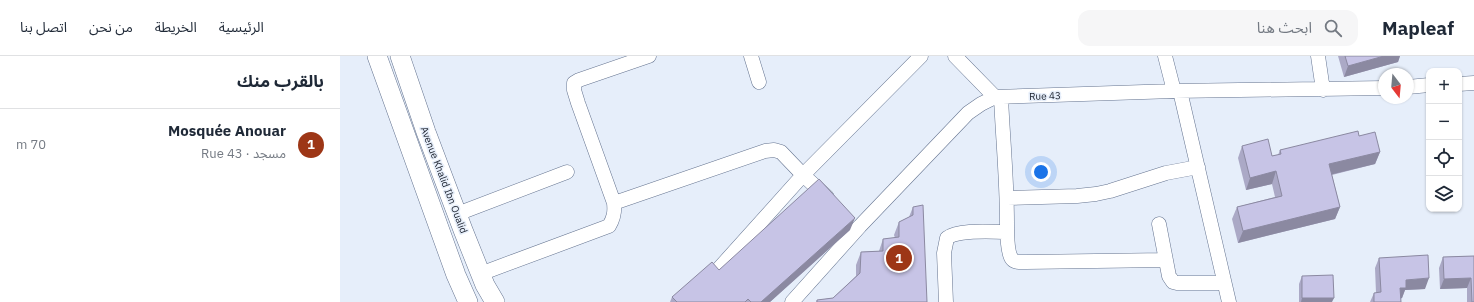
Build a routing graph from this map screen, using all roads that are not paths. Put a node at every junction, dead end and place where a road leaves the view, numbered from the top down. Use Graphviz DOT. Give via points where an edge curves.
graph roads {
  1 [pos="377,56"];
  2 [pos="400,56"];
  3 [pos="649,56"];
  4 [pos="751,56"];
  5 [pos="920,56"];
  6 [pos="955,56"];
  7 [pos="1165,56"];
  8 [pos="1318,56"];
  9 [pos="759,82"];
  10 [pos="1474,83"];
  11 [pos="1462,84"];
  12 [pos="1426,85"];
  13 [pos="1414,86"];
  14 [pos="1378,88"];
  15 [pos="1323,90"];
  16 [pos="1177,91"];
  17 [pos="998,98"];
  18 [pos="1198,167"];
  19 [pos="567,172"];
  20 [pos="803,175"];
  21 [pos="1007,198"];
  22 [pos="614,203"];
  23 [pos="837,206"];
  24 [pos="457,214"];
  25 [pos="849,216"];
  26 [pos="1159,224"];
  27 [pos="860,226"];
  28 [pos="1007,232"];
  29 [pos="1165,260"];
  30 [pos="715,272"];
  31 [pos="480,274"];
  32 [pos="1224,283"];
  33 [pos="468,302"];
  34 [pos="495,302"];
  35 [pos="792,302"];
  36 [pos="946,302"];
  37 [pos="1229,302"];
  1 -- 33 [label="main road, Avenue Khalid Ibn Oualid"];
  2 -- 24 [label="main road, Avenue Khalid Ibn Oualid"];
  3 -- 22 [label="street" via="574,83 578,103"];
  4 -- 9 [label="street"];
  5 -- 20 [label="street"];
  6 -- 17 [label="street"];
  7 -- 16 [label="street"];
  8 -- 15 [label="street"];
  10 -- 11 [label="street"];
  12 -- 13 [label="street"];
  14 -- 15 [label="street, Rue 43"];
  15 -- 16 [label="street, Rue 43"];
  16 -- 17 [label="street, Rue 43"];
  16 -- 18 [label="street"];
  17 -- 21 [label="street"];
  17 -- 27 [label="street, Rue 43" via="981,104 968,113"];
  18 -- 21 [label="street" via="1166,173 1096,194"];
  18 -- 32 [label="street"];
  19 -- 24 [label="street"];
  20 -- 22 [label="street" via="781,152 765,151"];
  20 -- 23 [label="street"];
  20 -- 30 [label="street"];
  21 -- 28 [label="street"];
  22 -- 31 [label="street" via="615,214 609,226"];
  24 -- 31 [label="main road, Avenue Khalid Ibn Oualid"];
  25 -- 27 [label="street"];
  26 -- 29 [label="street"];
  27 -- 35 [label="street, Rue 43"];
  28 -- 29 [label="street" via="1009,254 1016,262"];
  28 -- 36 [label="street" via="962,233 952,234 947,238 944,253"];
  29 -- 32 [label="street" via="1173,282"];
  31 -- 34 [label="main road, Avenue Khalid Ibn Oualid"];
  32 -- 37 [label="street"];
}
